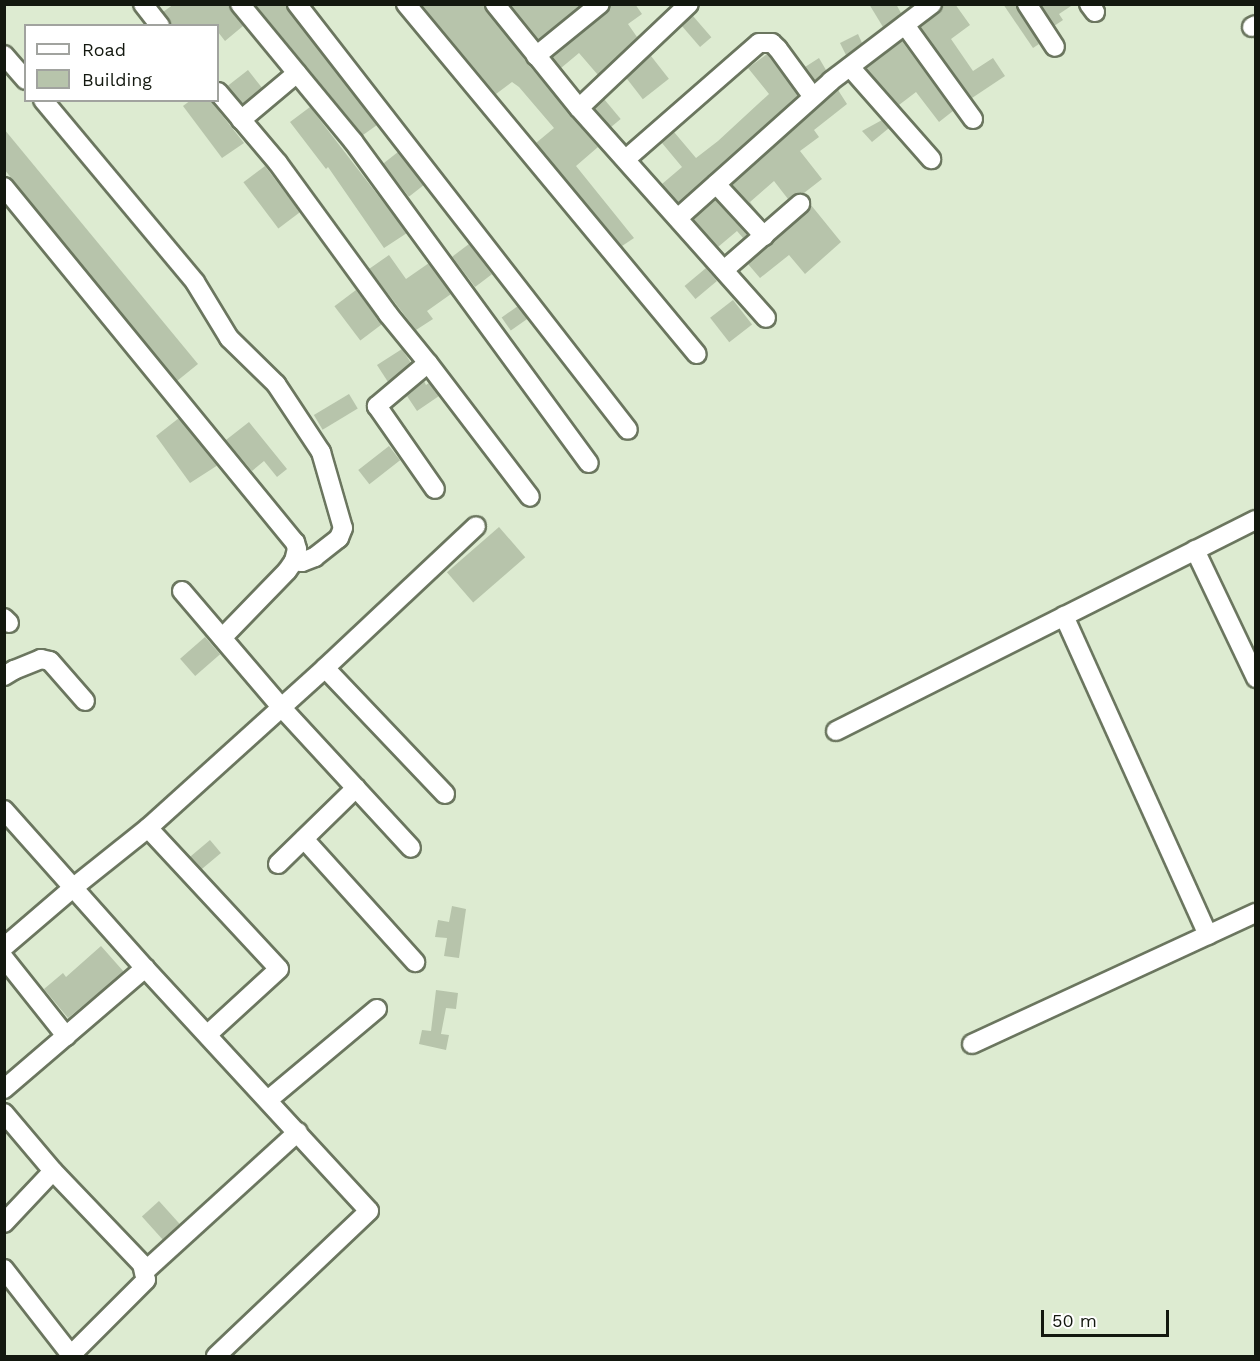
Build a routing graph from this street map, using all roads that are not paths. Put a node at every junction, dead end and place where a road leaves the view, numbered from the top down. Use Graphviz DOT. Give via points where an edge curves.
graph roads {
  1 [pos="142,4"];
  2 [pos="240,4"];
  3 [pos="297,4"];
  4 [pos="406,4"];
  5 [pos="600,4"];
  6 [pos="689,4"];
  7 [pos="932,4"];
  8 [pos="1027,4"];
  9 [pos="496,5"];
  10 [pos="158,24"];
  11 [pos="905,25"];
  12 [pos="1055,47"];
  13 [pos="4,55"];
  14 [pos="537,56"];
  15 [pos="850,67"];
  16 [pos="297,74"];
  17 [pos="24,78"];
  18 [pos="219,93"];
  19 [pos="813,97"];
  20 [pos="45,102"];
  21 [pos="579,108"];
  22 [pos="973,119"];
  23 [pos="241,120"];
  24 [pos="626,159"];
  25 [pos="930,159"];
  26 [pos="716,184"];
  27 [pos="4,187"];
  28 [pos="800,204"];
  29 [pos="678,218"];
  30 [pos="764,236"];
  31 [pos="724,270"];
  32 [pos="766,318"];
  33 [pos="697,354"];
  34 [pos="428,363"];
  35 [pos="627,430"];
  36 [pos="590,463"];
  37 [pos="435,489"];
  38 [pos="530,497"];
  39 [pos="1256,520"];
  40 [pos="476,526"];
  41 [pos="1195,550"];
  42 [pos="294,561"];
  43 [pos="182,591"];
  44 [pos="1064,616"];
  45 [pos="222,638"];
  46 [pos="325,668"];
  47 [pos="4,676"];
  48 [pos="1256,678"];
  49 [pos="85,701"];
  50 [pos="282,708"];
  51 [pos="836,730"];
  52 [pos="356,788"];
  53 [pos="445,794"];
  54 [pos="4,810"];
  55 [pos="148,828"];
  56 [pos="304,839"];
  57 [pos="411,848"];
  58 [pos="278,864"];
  59 [pos="74,887"];
  60 [pos="1256,913"];
  61 [pos="1208,935"];
  62 [pos="4,947"];
  63 [pos="4,958"];
  64 [pos="415,962"];
  65 [pos="145,968"];
  66 [pos="377,1009"];
  67 [pos="208,1034"];
  68 [pos="66,1036"];
  69 [pos="972,1044"];
  70 [pos="4,1089"];
  71 [pos="268,1100"];
  72 [pos="4,1113"];
  73 [pos="298,1132"];
  74 [pos="53,1171"];
  75 [pos="4,1223"];
  76 [pos="4,1269"];
  77 [pos="144,1272"];
  78 [pos="221,1355"];
  79 [pos="70,1356"];
  1 -- 10 [label="street"];
  2 -- 16 [label="street"];
  3 -- 35 [label="street"];
  4 -- 33 [label="street"];
  5 -- 14 [label="street"];
  6 -- 21 [label="street"];
  7 -- 11 [label="street"];
  8 -- 12 [label="street"];
  9 -- 14 [label="street"];
  11 -- 15 [label="street"];
  11 -- 22 [label="street"];
  13 -- 17 [label="street"];
  14 -- 21 [label="street"];
  15 -- 19 [label="street"];
  15 -- 25 [label="street"];
  16 -- 23 [label="street"];
  16 -- 36 [label="street" via="353,141"];
  18 -- 23 [label="street"];
  19 -- 24 [label="street" via="772,43 759,43"];
  19 -- 26 [label="street"];
  20 -- 42 [label="street" via="195,282 229,338 276,384 321,452 343,528 339,538 315,557"];
  21 -- 24 [label="street"];
  23 -- 34 [label="street" via="278,163"];
  24 -- 29 [label="street"];
  26 -- 29 [label="street"];
  26 -- 30 [label="street"];
  27 -- 42 [label="street" via="295,542"];
  28 -- 30 [label="street"];
  29 -- 31 [label="street"];
  30 -- 31 [label="street"];
  31 -- 32 [label="street"];
  34 -- 37 [label="street" via="378,406"];
  34 -- 38 [label="street"];
  39 -- 41 [label="street"];
  40 -- 46 [label="street"];
  41 -- 44 [label="street"];
  41 -- 48 [label="street"];
  42 -- 45 [label="street"];
  43 -- 45 [label="street"];
  44 -- 51 [label="street"];
  44 -- 61 [label="street"];
  45 -- 50 [label="street"];
  46 -- 50 [label="street"];
  46 -- 53 [label="street"];
  47 -- 49 [label="street" via="41,659 50,661"];
  50 -- 52 [label="street"];
  50 -- 55 [label="street"];
  52 -- 56 [label="street"];
  52 -- 57 [label="street"];
  54 -- 59 [label="street"];
  55 -- 59 [label="street"];
  55 -- 67 [label="street" via="279,969"];
  56 -- 58 [label="street"];
  56 -- 64 [label="street"];
  59 -- 62 [label="street"];
  59 -- 65 [label="street"];
  60 -- 61 [label="street"];
  61 -- 69 [label="street"];
  63 -- 68 [label="street"];
  65 -- 67 [label="street"];
  65 -- 68 [label="street"];
  66 -- 71 [label="street"];
  67 -- 71 [label="street"];
  68 -- 70 [label="street"];
  71 -- 73 [label="street"];
  72 -- 74 [label="street"];
  73 -- 77 [label="street"];
  73 -- 78 [label="street" via="369,1211"];
  74 -- 75 [label="street"];
  74 -- 77 [label="street" via="142,1264"];
  76 -- 79 [label="street"];
  77 -- 79 [label="street" via="146,1280"];
}
